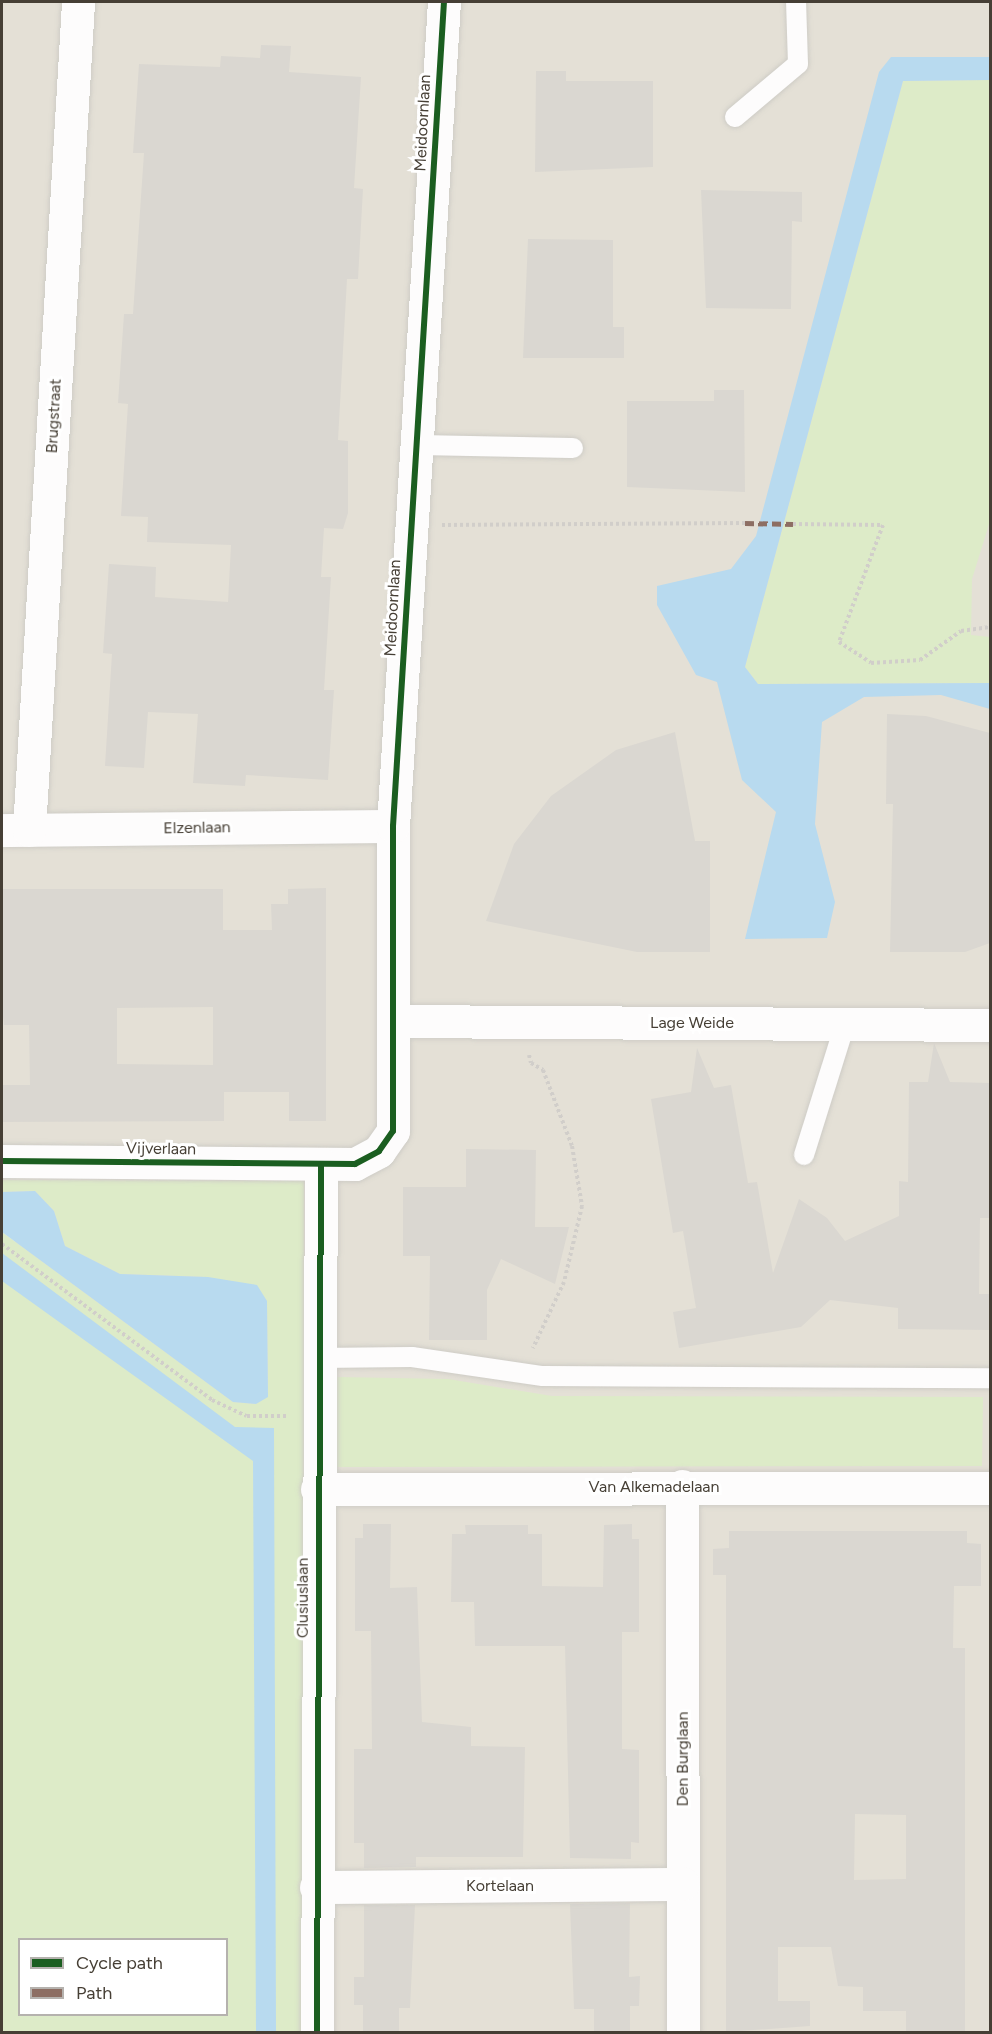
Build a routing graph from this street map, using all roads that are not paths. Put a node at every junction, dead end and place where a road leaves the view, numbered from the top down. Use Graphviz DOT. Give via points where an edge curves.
graph roads {
  1 [pos="78,2"];
  2 [pos="444,2"];
  3 [pos="796,2"];
  4 [pos="735,117"];
  5 [pos="417,445"];
  6 [pos="573,448"];
  7 [pos="393,826"];
  8 [pos="15,830"];
  9 [pos="394,1021"];
  10 [pos="846,1024"];
  11 [pos="990,1025"];
  12 [pos="804,1155"];
  13 [pos="2,1161"];
  14 [pos="321,1164"];
  15 [pos="317,1358"];
  16 [pos="990,1378"];
  17 [pos="682,1486"];
  18 [pos="990,1488"];
  19 [pos="317,1489"];
  20 [pos="683,1884"];
  21 [pos="316,1887"];
  22 [pos="317,2032"];
  23 [pos="683,2032"];
  1 -- 8 [label="street, Brugstraat"];
  2 -- 5 [label="street, Meidoornlaan"];
  3 -- 4 [label="lane" via="798,64"];
  5 -- 6 [label="lane"];
  5 -- 7 [label="street, Meidoornlaan"];
  7 -- 8 [label="street, Elzenlaan"];
  7 -- 9 [label="street, Meidoornlaan"];
  9 -- 10 [label="street, Lage Weide"];
  9 -- 14 [label="street, Meidoornlaan" via="393,1131 387,1143 355,1164"];
  10 -- 11 [label="street, Lage Weide"];
  10 -- 12 [label="lane"];
  13 -- 14 [label="street, Vijverlaan"];
  14 -- 15 [label="street, Clusiuslaan"];
  15 -- 16 [label="lane" via="412,1357 522,1374"];
  15 -- 19 [label="street, Clusiuslaan"];
  17 -- 18 [label="street, Van Alkemadelaan"];
  17 -- 19 [label="street, Van Alkemadelaan"];
  17 -- 20 [label="street, Den Burglaan"];
  19 -- 21 [label="street, Clusiuslaan"];
  20 -- 21 [label="street, Kortelaan"];
  20 -- 23 [label="street, Den Burglaan"];
  21 -- 22 [label="street, Clusiuslaan"];
}
